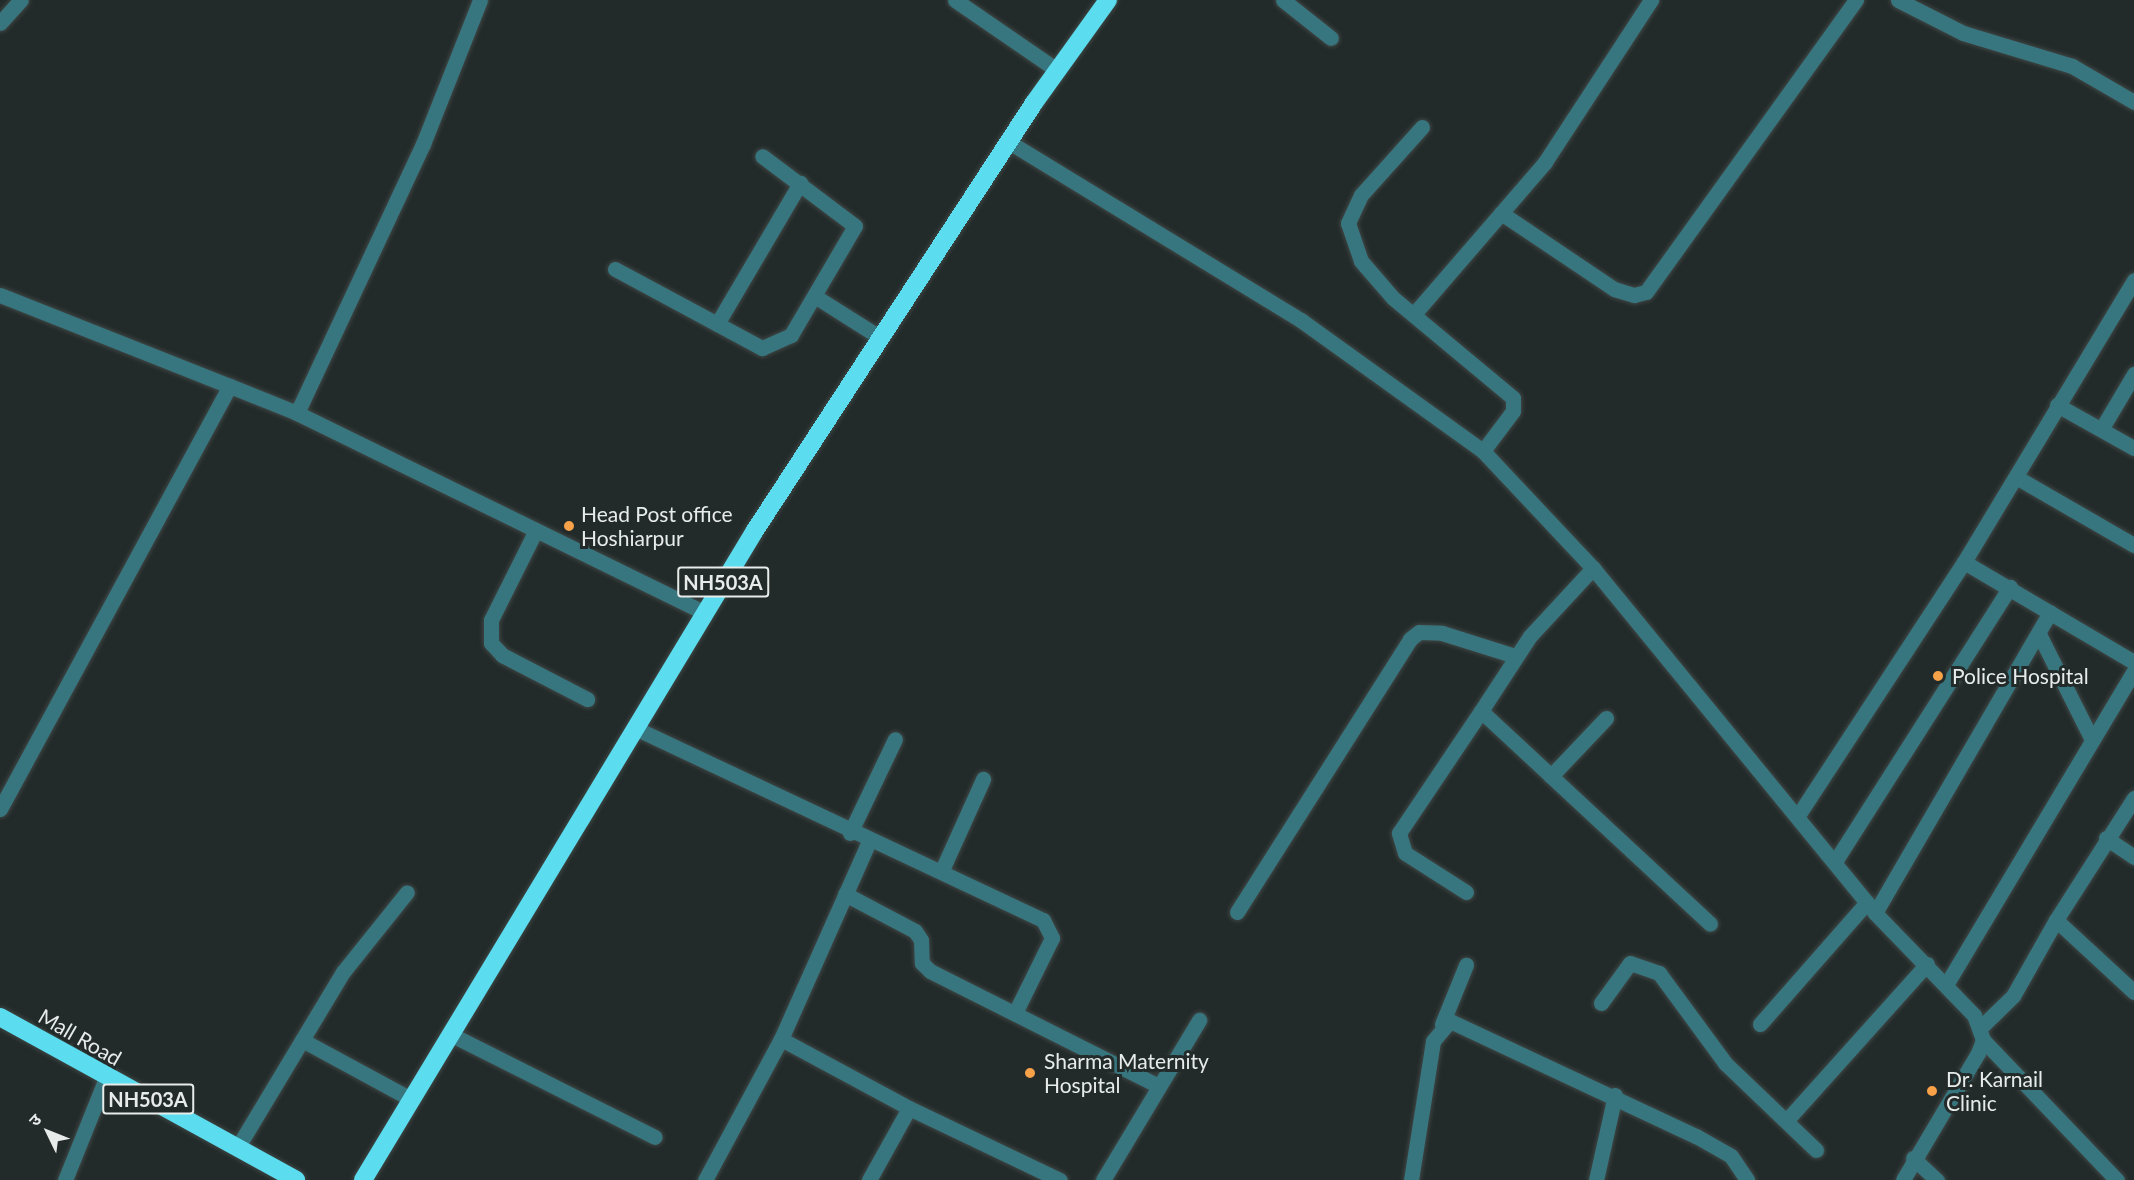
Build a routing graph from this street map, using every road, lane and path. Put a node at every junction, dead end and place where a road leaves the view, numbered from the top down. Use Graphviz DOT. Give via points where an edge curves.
graph roads {
  1 [pos="21,0"];
  2 [pos="480,0"];
  3 [pos="955,0"];
  4 [pos="1108,0"];
  5 [pos="1283,0"];
  6 [pos="1651,0"];
  7 [pos="1856,0"];
  8 [pos="1898,0"];
  9 [pos="0,23"];
  10 [pos="1331,38"];
  11 [pos="1057,70"];
  12 [pos="2134,102"];
  13 [pos="1422,127"];
  14 [pos="1009,142"];
  15 [pos="762,156"];
  16 [pos="801,183"];
  17 [pos="1501,213"];
  18 [pos="615,269"];
  19 [pos="2134,280"];
  20 [pos="0,295"];
  21 [pos="816,297"];
  22 [pos="1414,314"];
  23 [pos="717,324"];
  24 [pos="881,338"];
  25 [pos="2134,374"];
  26 [pos="230,386"];
  27 [pos="2057,405"];
  28 [pos="297,413"];
  29 [pos="2102,428"];
  30 [pos="2134,448"];
  31 [pos="1483,451"];
  32 [pos="2016,477"];
  33 [pos="534,534"];
  34 [pos="2134,545"];
  35 [pos="1964,562"];
  36 [pos="1593,568"];
  37 [pos="2010,587"];
  38 [pos="2050,612"];
  39 [pos="705,613"];
  40 [pos="2039,634"];
  41 [pos="1515,656"];
  42 [pos="2134,662"];
  43 [pos="2134,671"];
  44 [pos="587,699"];
  45 [pos="1481,711"];
  46 [pos="1606,718"];
  47 [pos="637,729"];
  48 [pos="896,738"];
  49 [pos="2091,738"];
  50 [pos="1551,776"];
  51 [pos="983,779"];
  52 [pos="2134,798"];
  53 [pos="0,809"];
  54 [pos="1799,814"];
  55 [pos="850,833"];
  56 [pos="2106,838"];
  57 [pos="869,841"];
  58 [pos="2134,857"];
  59 [pos="1836,860"];
  60 [pos="942,870"];
  61 [pos="407,892"];
  62 [pos="1466,892"];
  63 [pos="845,894"];
  64 [pos="1871,908"];
  65 [pos="1237,912"];
  66 [pos="2056,920"];
  67 [pos="1710,924"];
  68 [pos="1927,964"];
  69 [pos="1466,965"];
  70 [pos="1946,985"];
  71 [pos="2134,992"];
  72 [pos="1601,1003"];
  73 [pos="1015,1013"];
  74 [pos="0,1017"];
  75 [pos="1199,1020"];
  76 [pos="1442,1024"];
  77 [pos="1760,1024"];
  78 [pos="450,1034"];
  79 [pos="1982,1034"];
  80 [pos="781,1039"];
  81 [pos="302,1040"];
  82 [pos="106,1078"];
  83 [pos="1157,1085"];
  84 [pos="1615,1095"];
  85 [pos="409,1098"];
  86 [pos="909,1108"];
  87 [pos="1786,1121"];
  88 [pos="655,1137"];
  89 [pos="239,1145"];
  90 [pos="1816,1150"];
  91 [pos="1913,1158"];
  92 [pos="65,1180"];
  93 [pos="296,1180"];
  94 [pos="363,1180"];
  95 [pos="705,1180"];
  96 [pos="869,1180"];
  97 [pos="1060,1180"];
  98 [pos="1103,1180"];
  99 [pos="1411,1180"];
  100 [pos="1596,1180"];
  101 [pos="1747,1180"];
  102 [pos="1903,1180"];
  103 [pos="1937,1180"];
  104 [pos="2117,1180"];
  1 -- 9 [label="street"];
  2 -- 28 [label="street" via="423,144"];
  3 -- 11 [label="street"];
  4 -- 11 [label="highway, NH503A"];
  5 -- 10 [label="street"];
  6 -- 17 [label="street" via="1576,119"];
  7 -- 17 [label="street" via="1646,292 1634,296 1614,289"];
  8 -- 12 [label="street" via="1963,33 2072,66"];
  11 -- 14 [label="highway, NH503A"];
  13 -- 22 [label="street" via="1361,195 1348,223 1366,267"];
  14 -- 24 [label="highway, NH503A"];
  14 -- 31 [label="street" via="1302,321"];
  15 -- 16 [label="street"];
  16 -- 21 [label="street" via="855,226"];
  16 -- 23 [label="street"];
  17 -- 22 [label="street"];
  18 -- 23 [label="street"];
  19 -- 27 [label="street"];
  20 -- 26 [label="street"];
  21 -- 23 [label="street" via="791,335 775,346 762,348"];
  21 -- 24 [label="street"];
  22 -- 31 [label="street" via="1513,398 1513,411"];
  24 -- 39 [label="highway, NH503A"];
  25 -- 29 [label="street"];
  26 -- 28 [label="street"];
  26 -- 53 [label="street"];
  27 -- 29 [label="street"];
  27 -- 32 [label="street"];
  28 -- 33 [label="street"];
  29 -- 30 [label="street"];
  31 -- 36 [label="street"];
  32 -- 34 [label="street"];
  32 -- 35 [label="street"];
  33 -- 39 [label="street"];
  33 -- 44 [label="street" via="491,620 491,643 502,655"];
  35 -- 37 [label="street"];
  35 -- 54 [label="street"];
  36 -- 41 [label="street"];
  36 -- 54 [label="street"];
  37 -- 38 [label="street"];
  37 -- 59 [label="street"];
  38 -- 40 [label="street"];
  38 -- 42 [label="street"];
  39 -- 47 [label="highway, NH503A"];
  40 -- 49 [label="street"];
  40 -- 64 [label="street"];
  41 -- 45 [label="street"];
  41 -- 65 [label="street" via="1430,631 1410,639"];
  43 -- 49 [label="street"];
  45 -- 50 [label="street"];
  45 -- 62 [label="street" via="1399,833 1405,852"];
  46 -- 50 [label="street"];
  47 -- 55 [label="street"];
  47 -- 78 [label="highway, NH503A"];
  48 -- 55 [label="street"];
  49 -- 70 [label="street"];
  50 -- 67 [label="street"];
  51 -- 60 [label="street"];
  52 -- 56 [label="street"];
  54 -- 59 [label="street"];
  55 -- 57 [label="street"];
  56 -- 58 [label="street"];
  56 -- 66 [label="street"];
  57 -- 60 [label="street"];
  57 -- 63 [label="street"];
  59 -- 64 [label="street"];
  60 -- 73 [label="street" via="1050,928 1052,938"];
  61 -- 81 [label="street" via="343,972"];
  63 -- 73 [label="street" via="915,931 921,940 922,963 930,971"];
  63 -- 80 [label="street"];
  64 -- 68 [label="street"];
  64 -- 77 [label="street"];
  66 -- 71 [label="street"];
  66 -- 79 [label="street" via="2013,996"];
  68 -- 70 [label="street"];
  68 -- 87 [label="street"];
  69 -- 76 [label="street"];
  70 -- 79 [label="street"];
  72 -- 87 [label="street" via="1630,963 1649,967 1678,994 1725,1063"];
  73 -- 83 [label="street"];
  74 -- 82 [label="highway, Mall Road / NH503A"];
  75 -- 83 [label="street"];
  76 -- 84 [label="street" via="1456,1022"];
  76 -- 99 [label="street" via="1432,1041"];
  78 -- 85 [label="highway, NH503A"];
  78 -- 88 [label="street"];
  79 -- 91 [label="street"];
  79 -- 104 [label="street"];
  80 -- 86 [label="street"];
  80 -- 95 [label="street"];
  81 -- 85 [label="street"];
  81 -- 89 [label="street"];
  82 -- 89 [label="highway, Mall Road / NH503A"];
  82 -- 92 [label="street"];
  83 -- 98 [label="street"];
  84 -- 100 [label="street"];
  84 -- 101 [label="street" via="1731,1156"];
  85 -- 94 [label="highway, NH503A"];
  86 -- 96 [label="street"];
  86 -- 97 [label="street"];
  87 -- 90 [label="street"];
  89 -- 93 [label="highway, Mall Road / NH503A"];
  91 -- 102 [label="street"];
  91 -- 103 [label="street"];
}
